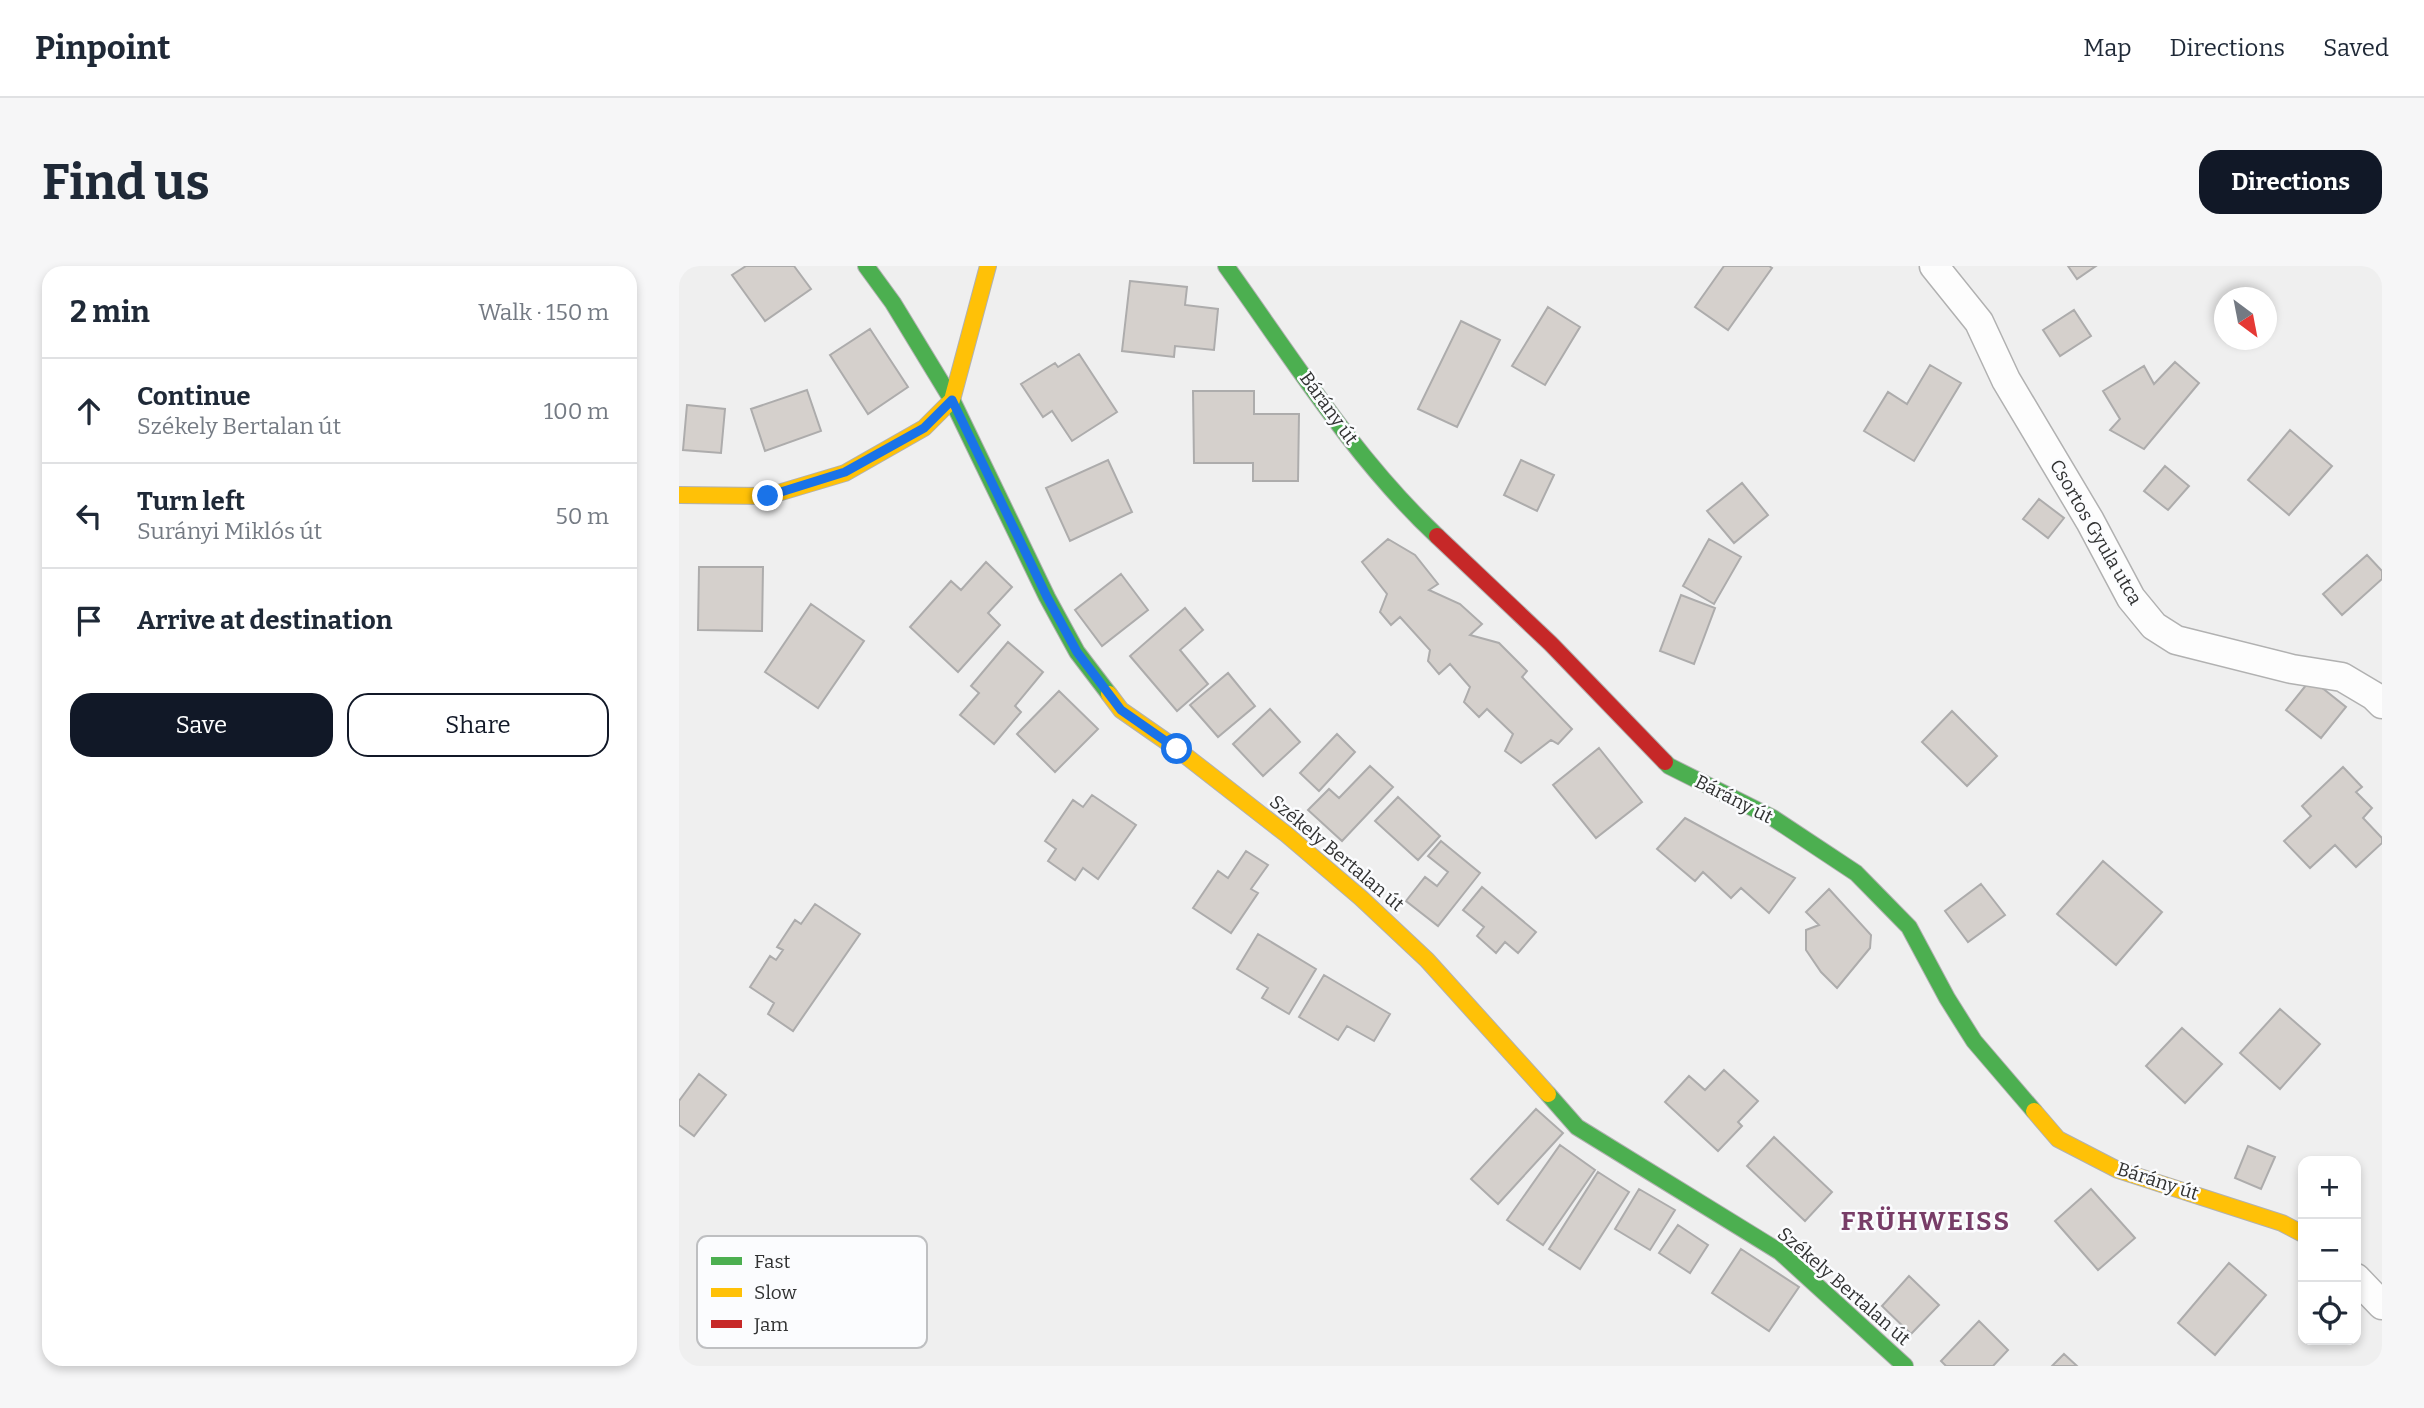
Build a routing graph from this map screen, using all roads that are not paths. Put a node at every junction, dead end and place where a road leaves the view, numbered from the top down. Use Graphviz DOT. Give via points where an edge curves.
graph roads {
  1 [pos="866,266"];
  2 [pos="988,266"];
  3 [pos="1226,266"];
  4 [pos="1934,266"];
  5 [pos="952,400"];
  6 [pos="679,495"];
  7 [pos="2382,704"];
  8 [pos="2298,1232"];
  9 [pos="2360,1282"];
  10 [pos="2382,1305"];
  11 [pos="1905,1366"];
  1 -- 5 [label="street, Székely Bertalan út"];
  2 -- 5 [label="street"];
  3 -- 8 [label="street, Bárány út" via="1400,501 1551,644 1669,766 1773,818 1856,873 1909,927 1974,1041 2058,1139 2118,1170 2270,1218"];
  4 -- 7 [label="street, Csortos Gyula utca" via="1979,322 2006,380 2131,598 2154,626 2176,640 2343,677"];
  5 -- 6 [label="street" via="924,428 845,472 768,496"];
  5 -- 11 [label="street, Székely Bertalan út" via="1047,597 1071,641 1121,710 1286,834 1361,898 1427,960 1577,1127 1780,1252"];
  9 -- 10 [label="street"];
}
